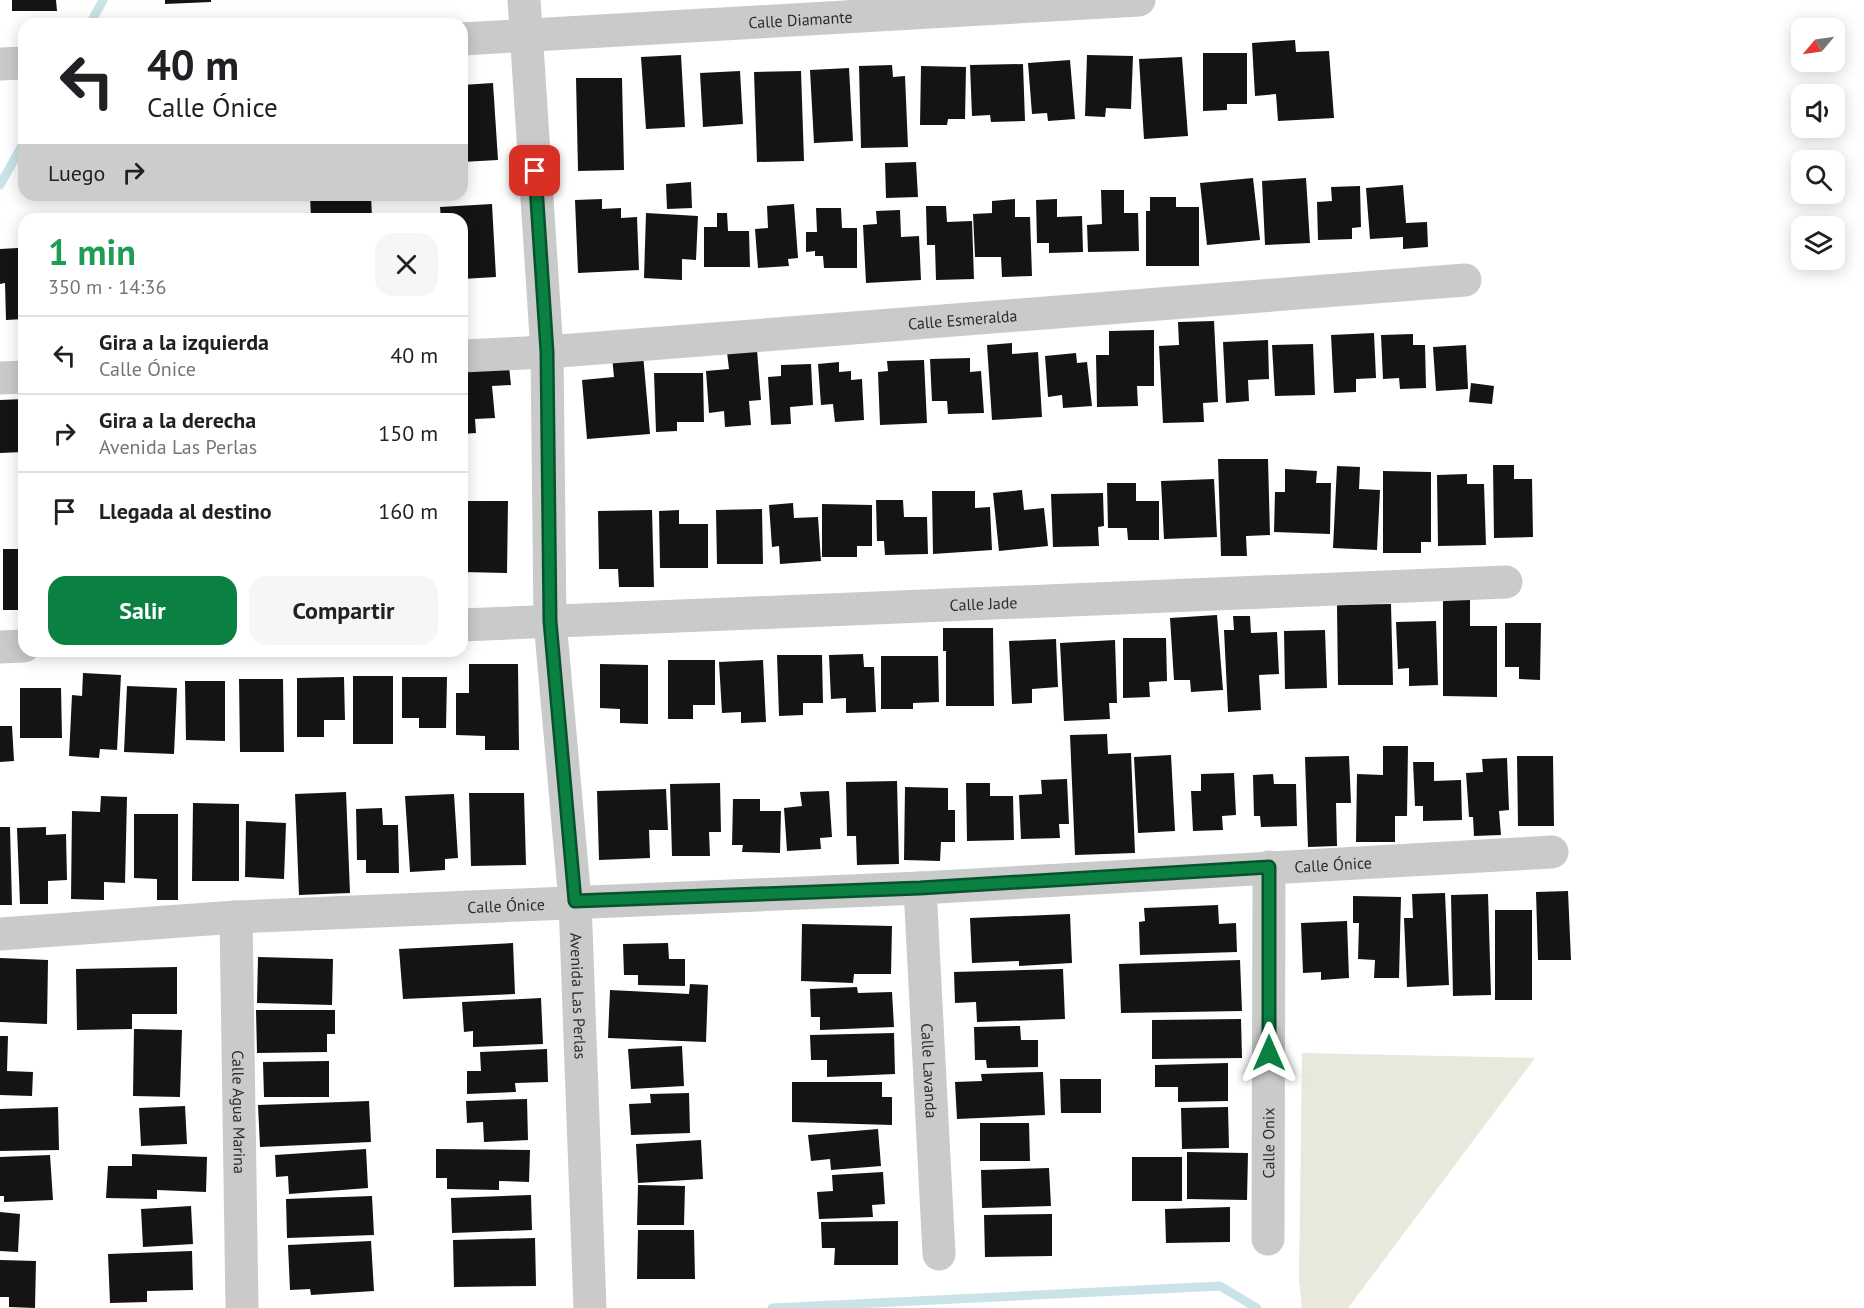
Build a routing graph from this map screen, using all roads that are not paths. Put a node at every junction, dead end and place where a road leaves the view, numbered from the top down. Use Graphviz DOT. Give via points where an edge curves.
graph roads {
  1 [pos="524,0"];
  2 [pos="1139,0"];
  3 [pos="526,35"];
  4 [pos="468,39"];
  5 [pos="18,63"];
  6 [pos="0,64"];
  7 [pos="1465,280"];
  8 [pos="547,352"];
  9 [pos="468,356"];
  10 [pos="18,377"];
  11 [pos="0,378"];
  12 [pos="1506,582"];
  13 [pos="550,621"];
  14 [pos="468,625"];
  15 [pos="18,646"];
  16 [pos="0,647"];
  17 [pos="1552,852"];
  18 [pos="1269,867"];
  19 [pos="920,888"];
  20 [pos="575,901"];
  21 [pos="236,917"];
  22 [pos="0,934"];
  23 [pos="1268,1239"];
  24 [pos="939,1254"];
  25 [pos="242,1308"];
  26 [pos="590,1308"];
  1 -- 3 [label="street, Avenida Las Perlas"];
  2 -- 3 [label="street, Calle Diamante"];
  3 -- 4 [label="street, Calle Diamante"];
  3 -- 8 [label="street, Avenida Las Perlas"];
  5 -- 6 [label="street"];
  7 -- 8 [label="street, Calle Esmeralda"];
  8 -- 9 [label="street, Calle Esmeralda"];
  8 -- 13 [label="street, Avenida Las Perlas"];
  10 -- 11 [label="street"];
  12 -- 13 [label="street, Calle Jade"];
  13 -- 14 [label="street, Calle Jade"];
  13 -- 20 [label="street, Avenida Las Perlas"];
  15 -- 16 [label="street"];
  17 -- 18 [label="street, Calle Ónice"];
  18 -- 19 [label="street, Calle Ónice"];
  18 -- 23 [label="street, Calle Onix"];
  19 -- 20 [label="street, Calle Ónice"];
  19 -- 24 [label="street, Calle Lavanda"];
  20 -- 21 [label="street, Calle Ónice"];
  20 -- 26 [label="street, Avenida Las Perlas"];
  21 -- 22 [label="street, Calle Ónice"];
  21 -- 25 [label="street, Calle Agua Marina"];
}
